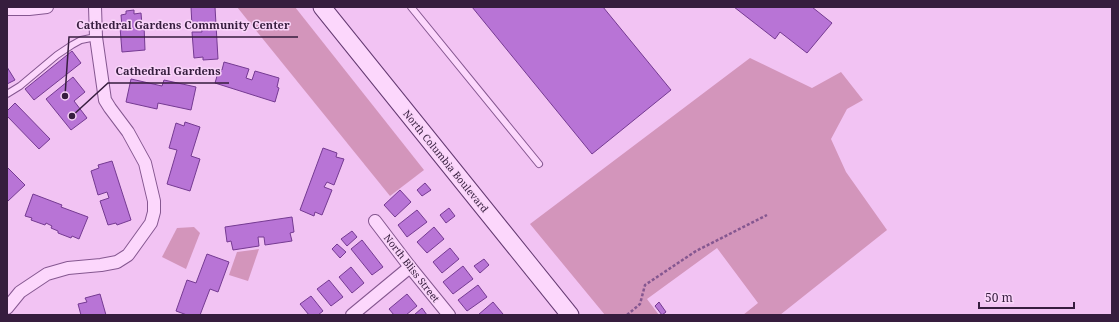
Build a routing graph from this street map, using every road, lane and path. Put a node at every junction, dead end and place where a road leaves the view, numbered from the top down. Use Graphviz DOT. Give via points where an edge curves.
graph roads {
  1 [pos="47,7"];
  2 [pos="95,7"];
  3 [pos="322,7"];
  4 [pos="411,7"];
  5 [pos="7,9"];
  6 [pos="96,37"];
  7 [pos="7,94"];
  8 [pos="539,164"];
  9 [pos="767,215"];
  10 [pos="375,221"];
  11 [pos="410,267"];
  12 [pos="7,308"];
  13 [pos="358,313"];
  14 [pos="449,315"];
  15 [pos="570,315"];
  16 [pos="627,315"];
  1 -- 5 [label="street"];
  2 -- 6 [label="street"];
  3 -- 15 [label="main road, North Columbia Boulevard"];
  4 -- 8 [label="lane"];
  6 -- 7 [label="lane" via="81,40 67,48"];
  6 -- 12 [label="street" via="105,100 128,132 145,163 154,201 151,223 128,254 117,262 68,268 47,274 20,292"];
  9 -- 16 [label="path" via="696,251 645,285 640,304"];
  10 -- 11 [label="street, North Bliss Street"];
  11 -- 13 [label="street"];
  11 -- 14 [label="street, North Bliss Street"];
}
